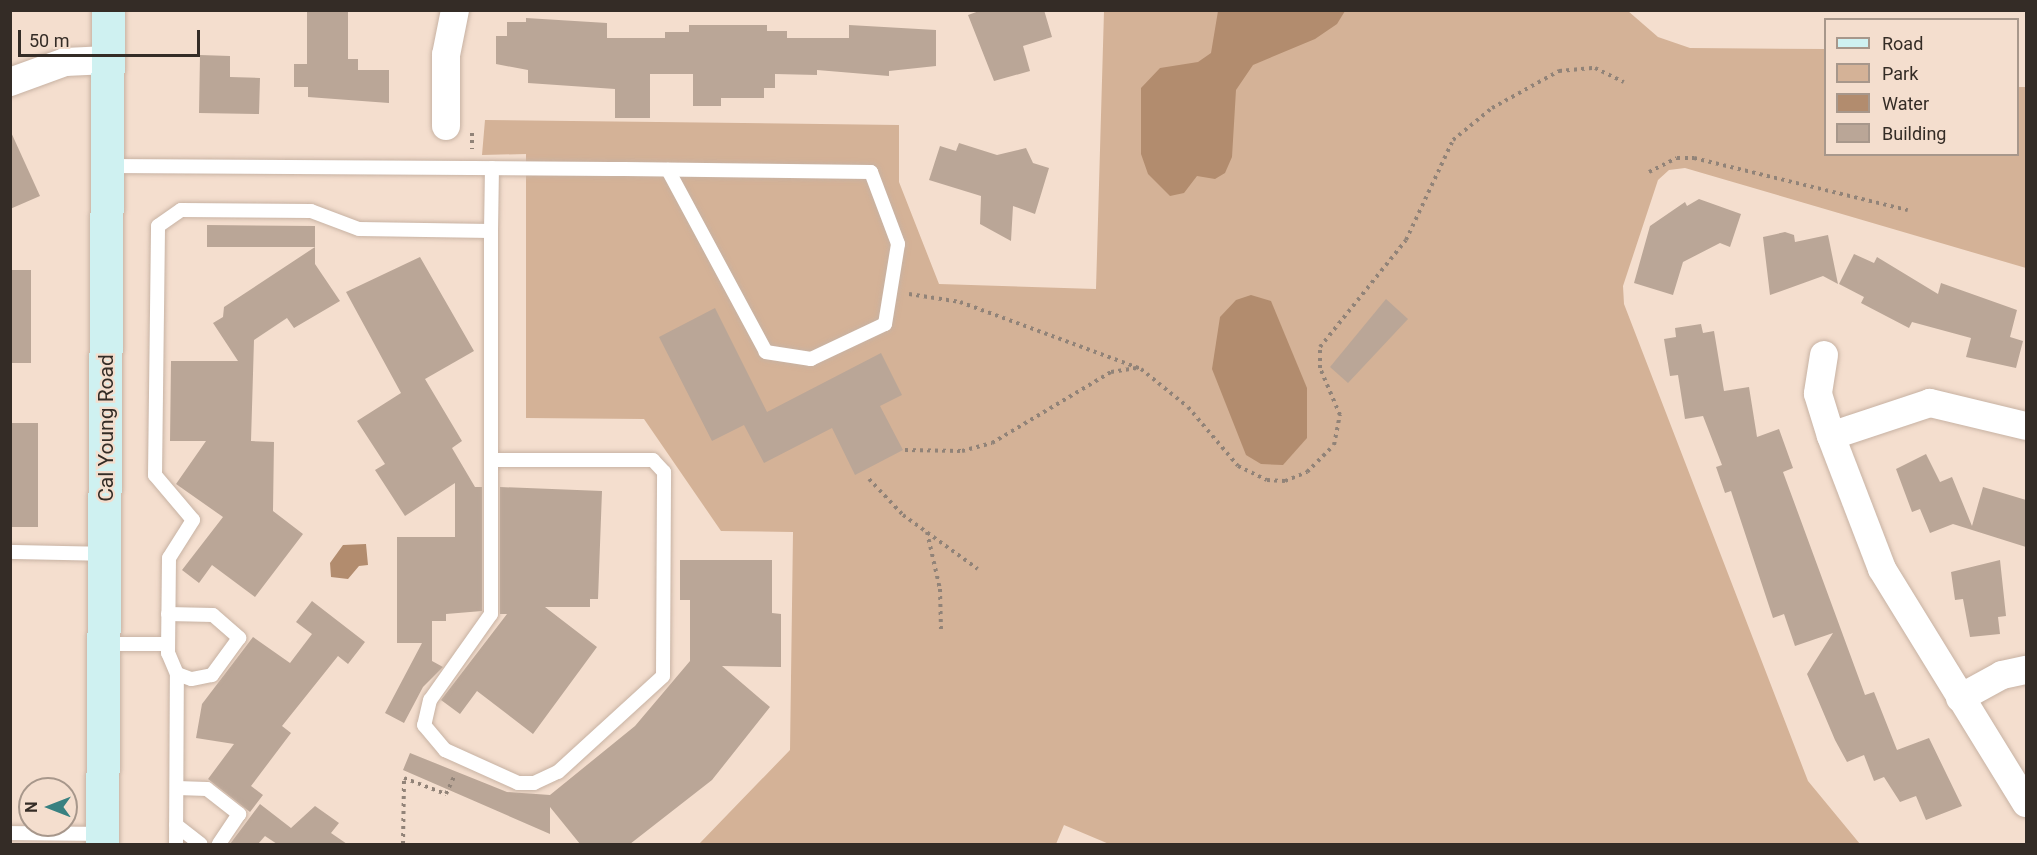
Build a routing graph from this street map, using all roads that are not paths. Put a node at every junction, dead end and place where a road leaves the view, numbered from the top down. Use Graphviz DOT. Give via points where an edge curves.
graph roads {
  1 [pos="108,10"];
  2 [pos="455,10"];
  3 [pos="108,60"];
  4 [pos="10,82"];
  5 [pos="446,126"];
  6 [pos="107,166"];
  7 [pos="492,168"];
  8 [pos="668,170"];
  9 [pos="491,231"];
  10 [pos="1824,355"];
  11 [pos="2026,426"];
  12 [pos="1831,436"];
  13 [pos="492,460"];
  14 [pos="10,552"];
  15 [pos="105,554"];
  16 [pos="168,614"];
  17 [pos="104,644"];
  18 [pos="168,644"];
  19 [pos="2026,669"];
  20 [pos="177,674"];
  21 [pos="1960,698"];
  22 [pos="177,788"];
  23 [pos="2026,803"];
  24 [pos="176,825"];
  25 [pos="10,833"];
  26 [pos="102,839"];
  27 [pos="176,844"];
  28 [pos="200,844"];
  29 [pos="219,844"];
  1 -- 3 [label="main road, Cal Young Road"];
  2 -- 5 [label="street" via="446,55"];
  3 -- 4 [label="street" via="65,62"];
  3 -- 6 [label="main road, Cal Young Road"];
  6 -- 7 [label="lane"];
  6 -- 15 [label="main road, Cal Young Road"];
  7 -- 8 [label="lane"];
  7 -- 9 [label="lane"];
  8 -- 8 [label="lane" via="871,172 898,244 885,324 811,359 766,352"];
  9 -- 13 [label="lane"];
  9 -- 16 [label="lane" via="359,230 311,211 181,210 164,218 157,231 155,472 161,488 194,520 170,555"];
  10 -- 12 [label="street" via="1818,394"];
  11 -- 12 [label="street" via="1930,403"];
  12 -- 21 [label="street" via="1875,556"];
  13 -- 13 [label="lane" via="491,614 430,700 424,719 437,744 462,758 518,783 541,782 558,772 665,671 661,463"];
  14 -- 15 [label="lane"];
  15 -- 17 [label="main road, Cal Young Road"];
  16 -- 18 [label="lane"];
  16 -- 20 [label="lane" via="213,615 239,638 212,675 191,679"];
  17 -- 18 [label="lane"];
  17 -- 26 [label="main road, Cal Young Road"];
  18 -- 20 [label="lane"];
  19 -- 21 [label="street" via="2002,675"];
  20 -- 22 [label="lane"];
  21 -- 23 [label="street"];
  22 -- 24 [label="lane"];
  22 -- 29 [label="lane" via="207,789 239,814"];
  24 -- 27 [label="lane"];
  24 -- 28 [label="lane"];
  25 -- 26 [label="lane"];
}
